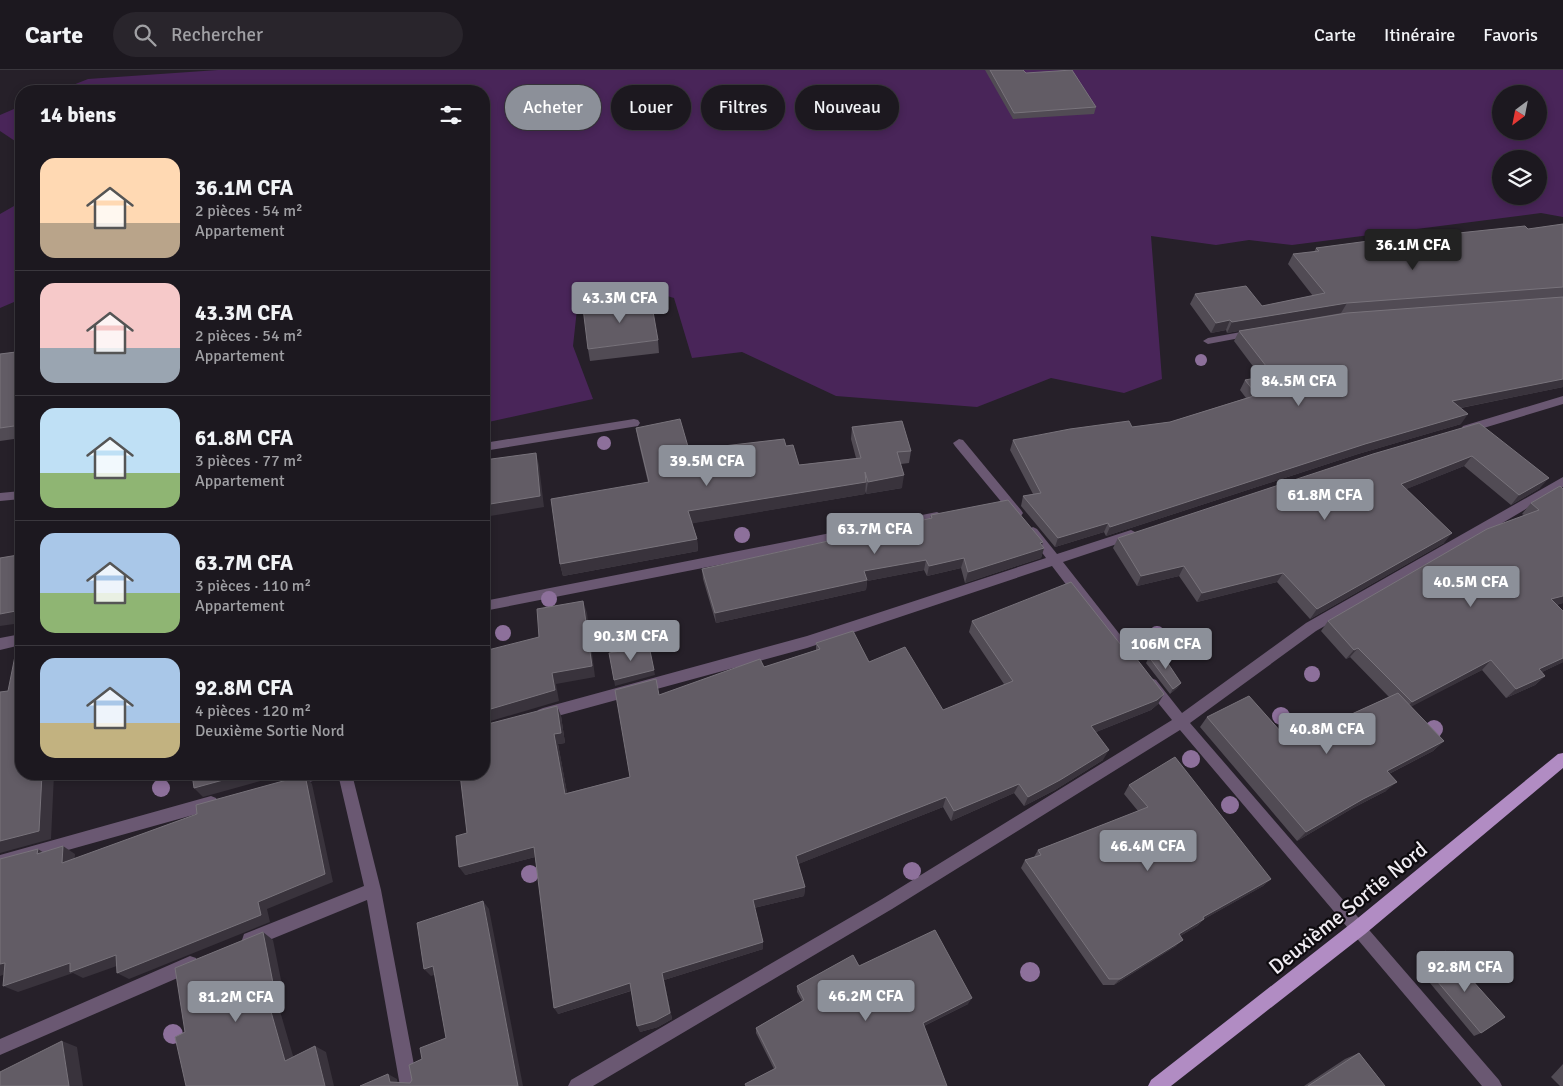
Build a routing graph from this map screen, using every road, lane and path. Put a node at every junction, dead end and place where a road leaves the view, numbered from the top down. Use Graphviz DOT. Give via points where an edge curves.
graph roads {
  1 [pos="1265,331"];
  2 [pos="1208,341"];
  3 [pos="1563,400"];
  4 [pos="634,423"];
  5 [pos="1456,432"];
  6 [pos="959,443"];
  7 [pos="490,446"];
  8 [pos="1563,481"];
  9 [pos="15,496"];
  10 [pos="0,497"];
  11 [pos="950,515"];
  12 [pos="1140,532"];
  13 [pos="1056,560"];
  14 [pos="490,605"];
  15 [pos="15,641"];
  16 [pos="0,644"];
  17 [pos="1128,655"];
  18 [pos="1140,670"];
  19 [pos="532,717"];
  20 [pos="1181,722"];
  21 [pos="1563,759"];
  22 [pos="292,780"];
  23 [pos="346,780"];
  24 [pos="276,784"];
  25 [pos="229,798"];
  26 [pos="0,862"];
  27 [pos="374,890"];
  28 [pos="1359,928"];
  29 [pos="237,945"];
  30 [pos="201,960"];
  31 [pos="0,1047"];
  32 [pos="409,1086"];
  33 [pos="577,1086"];
  34 [pos="1157,1086"];
  35 [pos="1493,1086"];
  1 -- 2 [label="street"];
  3 -- 5 [label="street"];
  4 -- 7 [label="street"];
  6 -- 13 [label="street" via="1003,504"];
  8 -- 20 [label="street" via="1311,627"];
  9 -- 10 [label="street"];
  11 -- 14 [label="street"];
  12 -- 13 [label="street"];
  13 -- 17 [label="street"];
  13 -- 19 [label="street" via="807,642"];
  15 -- 16 [label="street"];
  18 -- 20 [label="street"];
  20 -- 28 [label="street"];
  20 -- 33 [label="street" via="887,904"];
  21 -- 28 [label="main road, Deuxième Sortie Nord"];
  22 -- 24 [label="street"];
  23 -- 27 [label="street"];
  25 -- 26 [label="street"];
  27 -- 29 [label="street"];
  27 -- 32 [label="street"];
  28 -- 34 [label="main road, Deuxième Sortie Nord"];
  28 -- 35 [label="street"];
  30 -- 31 [label="street"];
}
